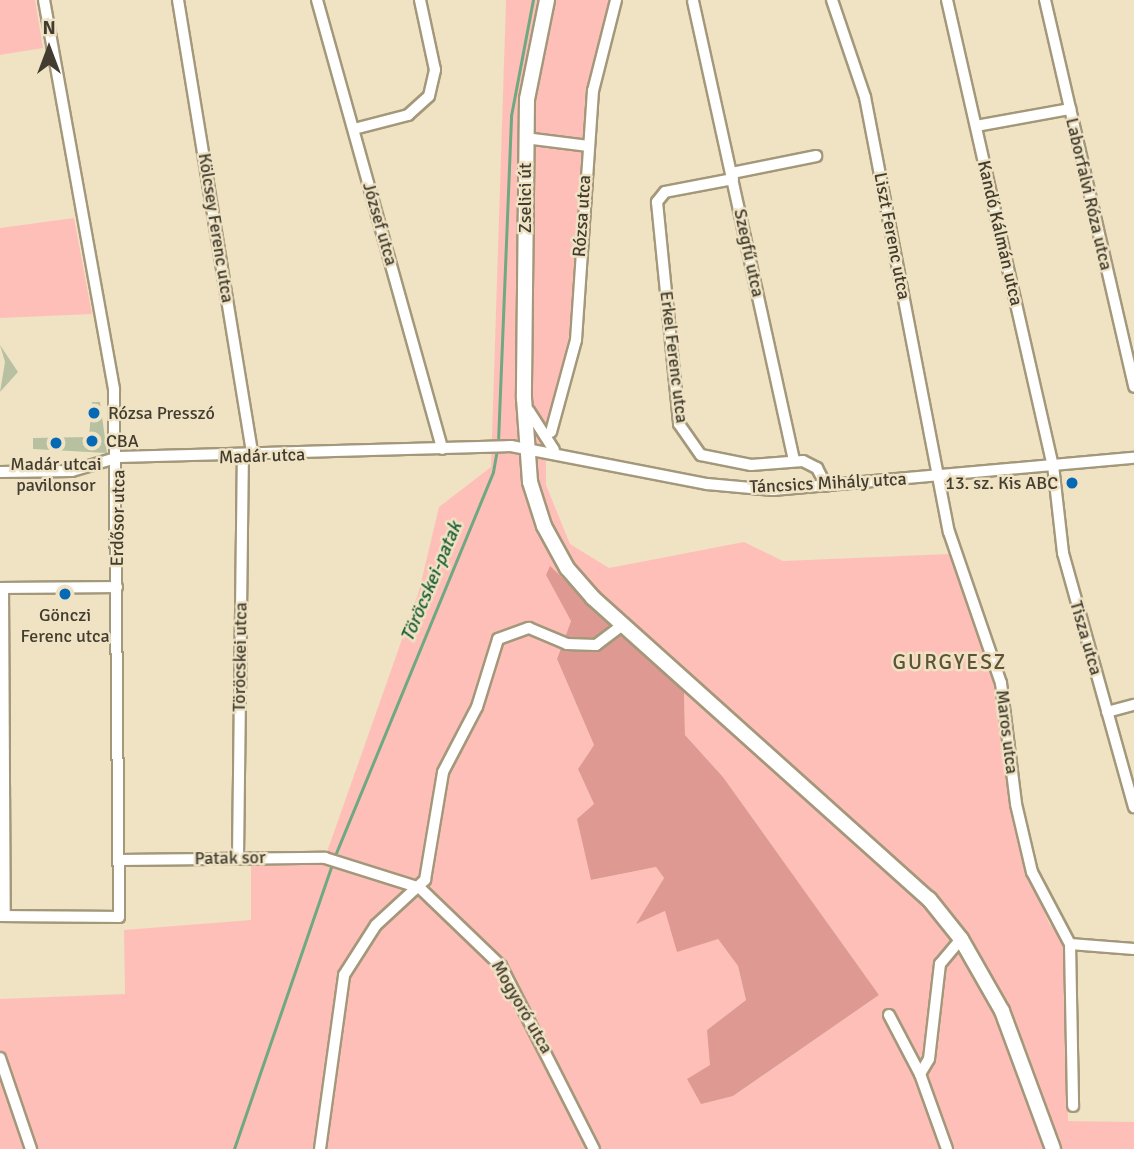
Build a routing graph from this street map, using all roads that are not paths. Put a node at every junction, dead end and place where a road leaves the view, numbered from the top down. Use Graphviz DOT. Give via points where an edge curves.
graph roads {
  1 [pos="44,0"];
  2 [pos="178,0"];
  3 [pos="317,0"];
  4 [pos="420,0"];
  5 [pos="547,0"];
  6 [pos="616,0"];
  7 [pos="832,0"];
  8 [pos="947,0"];
  9 [pos="1045,0"];
  10 [pos="693,1"];
  11 [pos="1070,109"];
  12 [pos="976,126"];
  13 [pos="354,129"];
  14 [pos="525,138"];
  15 [pos="588,146"];
  16 [pos="816,156"];
  17 [pos="732,176"];
  18 [pos="1134,387"];
  19 [pos="524,398"];
  20 [pos="551,432"];
  21 [pos="518,447"];
  22 [pos="442,449"];
  23 [pos="555,451"];
  24 [pos="119,457"];
  25 [pos="248,457"];
  26 [pos="1134,458"];
  27 [pos="794,460"];
  28 [pos="1053,465"];
  29 [pos="0,472"];
  30 [pos="939,476"];
  31 [pos="827,486"];
  32 [pos="117,587"];
  33 [pos="2,588"];
  34 [pos="623,625"];
  35 [pos="1134,705"];
  36 [pos="1107,712"];
  37 [pos="1134,807"];
  38 [pos="238,857"];
  39 [pos="119,860"];
  40 [pos="420,887"];
  41 [pos="2,916"];
  42 [pos="961,939"];
  43 [pos="1070,944"];
  44 [pos="1134,948"];
  45 [pos="889,1015"];
  46 [pos="0,1058"];
  47 [pos="920,1074"];
  48 [pos="1073,1106"];
  49 [pos="31,1149"];
  50 [pos="320,1149"];
  51 [pos="594,1149"];
  52 [pos="947,1149"];
  53 [pos="1053,1149"];
  1 -- 24 [label="street, Erdősor utca" via="114,389"];
  2 -- 25 [label="street, Kölcsey Ferenc utca"];
  3 -- 13 [label="street, József utca"];
  4 -- 13 [label="street" via="435,70 429,96 408,115"];
  5 -- 14 [label="main road, Zselici út" via="531,64"];
  6 -- 15 [label="street, Rózsa utca" via="598,60"];
  7 -- 30 [label="street, Liszt Ferenc utca" via="865,97"];
  8 -- 12 [label="street, Kandó Kálmán utca"];
  9 -- 11 [label="street, Laborfalvi Róza utca"];
  10 -- 17 [label="street, Szegfű utca"];
  11 -- 12 [label="street"];
  11 -- 18 [label="street, Laborfalvi Róza utca"];
  12 -- 28 [label="street, Kandó Kálmán utca"];
  13 -- 22 [label="street, József utca"];
  14 -- 15 [label="street"];
  14 -- 19 [label="main road, Zselici út"];
  15 -- 20 [label="street, Rózsa utca" via="576,340"];
  16 -- 17 [label="street"];
  17 -- 27 [label="street, Szegfű utca"];
  17 -- 27 [label="street, Erkel Ferenc utca" via="665,192 657,202 683,432 701,455 723,463"];
  19 -- 21 [label="main road, Zselici út"];
  19 -- 23 [label="street"];
  21 -- 22 [label="street, Madár utca"];
  21 -- 23 [label="street, Táncsics Mihály utca"];
  21 -- 34 [label="main road, Zselici út" via="550,539 566,568"];
  22 -- 25 [label="street, Madár utca"];
  23 -- 31 [label="street, Táncsics Mihály utca" via="707,484"];
  24 -- 25 [label="street, Madár utca"];
  24 -- 29 [label="street, Madár utca" via="72,471"];
  24 -- 32 [label="street, Erdősor utca"];
  25 -- 38 [label="street, Töröcskei utca"];
  26 -- 28 [label="street, Táncsics Mihály utca"];
  27 -- 31 [label="street" via="817,468"];
  28 -- 30 [label="street, Táncsics Mihály utca"];
  28 -- 36 [label="street, Tisza utca" via="1063,553"];
  30 -- 31 [label="street, Táncsics Mihály utca"];
  30 -- 43 [label="street, Maros utca" via="949,532 1001,683 1016,804 1032,872"];
  32 -- 33 [label="street"];
  32 -- 39 [label="street, Erdősor utca"];
  33 -- 41 [label="street"];
  34 -- 40 [label="street" via="596,645 567,644 529,628 498,639 477,707 443,772"];
  34 -- 42 [label="main road, Zselici út" via="897,864"];
  35 -- 36 [label="street"];
  36 -- 37 [label="street, Tisza utca"];
  38 -- 39 [label="street, Patak sor"];
  38 -- 40 [label="street, Patak sor" via="325,858"];
  39 -- 41 [label="street, Erdősor utca" via="119,916"];
  40 -- 50 [label="street" via="376,925 344,975"];
  40 -- 51 [label="street, Mogyoró utca" via="501,965"];
  42 -- 47 [label="street" via="940,964 929,1059"];
  42 -- 53 [label="main road, Zselici út" via="1002,1011"];
  43 -- 44 [label="street"];
  43 -- 48 [label="street, Maros utca"];
  45 -- 47 [label="street"];
  46 -- 49 [label="street"];
  47 -- 52 [label="street"];
}
